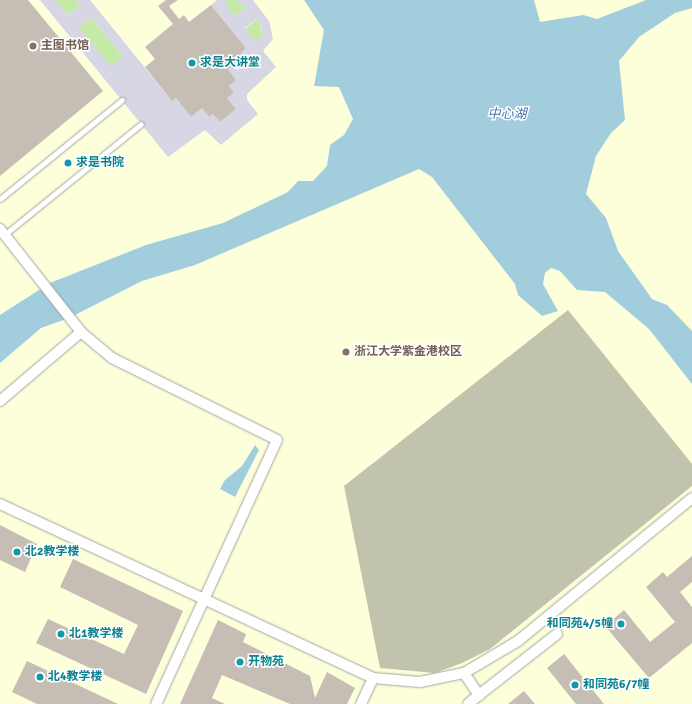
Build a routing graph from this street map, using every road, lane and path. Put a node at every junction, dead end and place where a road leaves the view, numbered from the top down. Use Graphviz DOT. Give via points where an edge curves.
graph roads {
  1 [pos="122,100"];
  2 [pos="141,124"];
  3 [pos="0,199"];
  4 [pos="2,232"];
  5 [pos="79,330"];
  6 [pos="0,401"];
  7 [pos="692,498"];
  8 [pos="0,504"];
  9 [pos="204,599"];
  10 [pos="557,634"];
  11 [pos="464,673"];
  12 [pos="373,678"];
  13 [pos="478,695"];
  14 [pos="156,704"];
  15 [pos="361,704"];
  16 [pos="468,704"];
  1 -- 3 [label="lane"];
  2 -- 4 [label="lane"];
  4 -- 5 [label="street"];
  5 -- 6 [label="street"];
  5 -- 9 [label="street" via="112,358 277,440"];
  7 -- 11 [label="street" via="518,641"];
  8 -- 9 [label="street"];
  9 -- 12 [label="street"];
  9 -- 14 [label="street"];
  10 -- 13 [label="street"];
  11 -- 12 [label="street" via="420,682"];
  11 -- 13 [label="street"];
  12 -- 15 [label="street"];
  13 -- 16 [label="street"];
}
